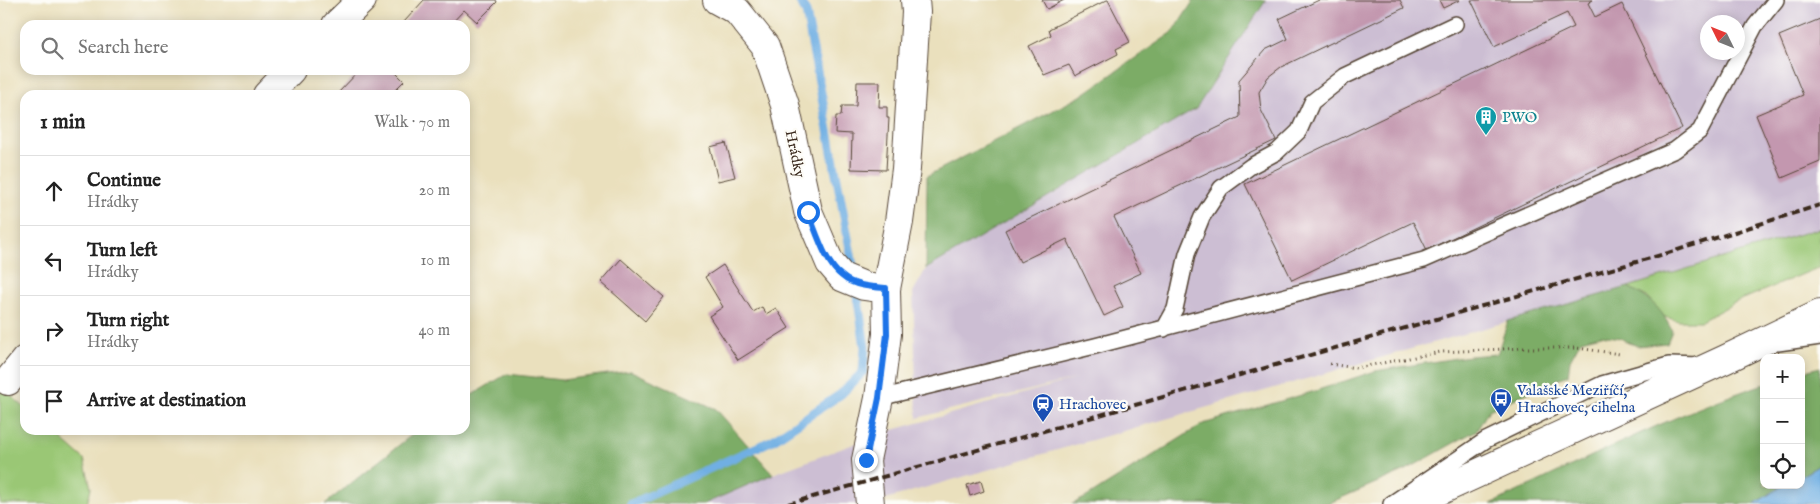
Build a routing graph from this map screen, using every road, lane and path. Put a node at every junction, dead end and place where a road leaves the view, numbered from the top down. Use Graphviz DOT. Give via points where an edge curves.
graph roads {
  1 [pos="362,0"];
  2 [pos="717,0"];
  3 [pos="915,0"];
  4 [pos="1776,0"];
  5 [pos="341,20"];
  6 [pos="1455,24"];
  7 [pos="286,75"];
  8 [pos="272,90"];
  9 [pos="864,284"];
  10 [pos="1820,314"];
  11 [pos="1164,329"];
  12 [pos="1820,337"];
  13 [pos="1750,347"];
  14 [pos="1622,355"];
  15 [pos="1330,364"];
  16 [pos="20,366"];
  17 [pos="1709,366"];
  18 [pos="8,381"];
  19 [pos="879,398"];
  20 [pos="870,504"];
  21 [pos="1391,504"];
  22 [pos="1411,504"];
  1 -- 5 [label="street"];
  2 -- 9 [label="street, Hrádky" via="736,11 765,46 785,105 808,212 830,263"];
  3 -- 9 [label="street" via="906,169 899,222"];
  4 -- 11 [label="lane" via="1755,26 1700,131 1675,150 1424,260"];
  6 -- 11 [label="lane" via="1345,76 1312,102 1298,130 1277,152 1221,188 1202,217 1187,254 1175,309"];
  7 -- 8 [label="street"];
  9 -- 19 [label="street" via="887,334"];
  10 -- 13 [label="street"];
  11 -- 19 [label="lane"];
  12 -- 13 [label="lane"];
  13 -- 17 [label="street"];
  14 -- 15 [label="path" via="1577,348 1523,348 1441,352 1356,368"];
  16 -- 18 [label="street"];
  17 -- 21 [label="lane" via="1669,364 1602,384 1486,440"];
  17 -- 22 [label="street"];
  19 -- 20 [label="street" via="866,460"];
}
